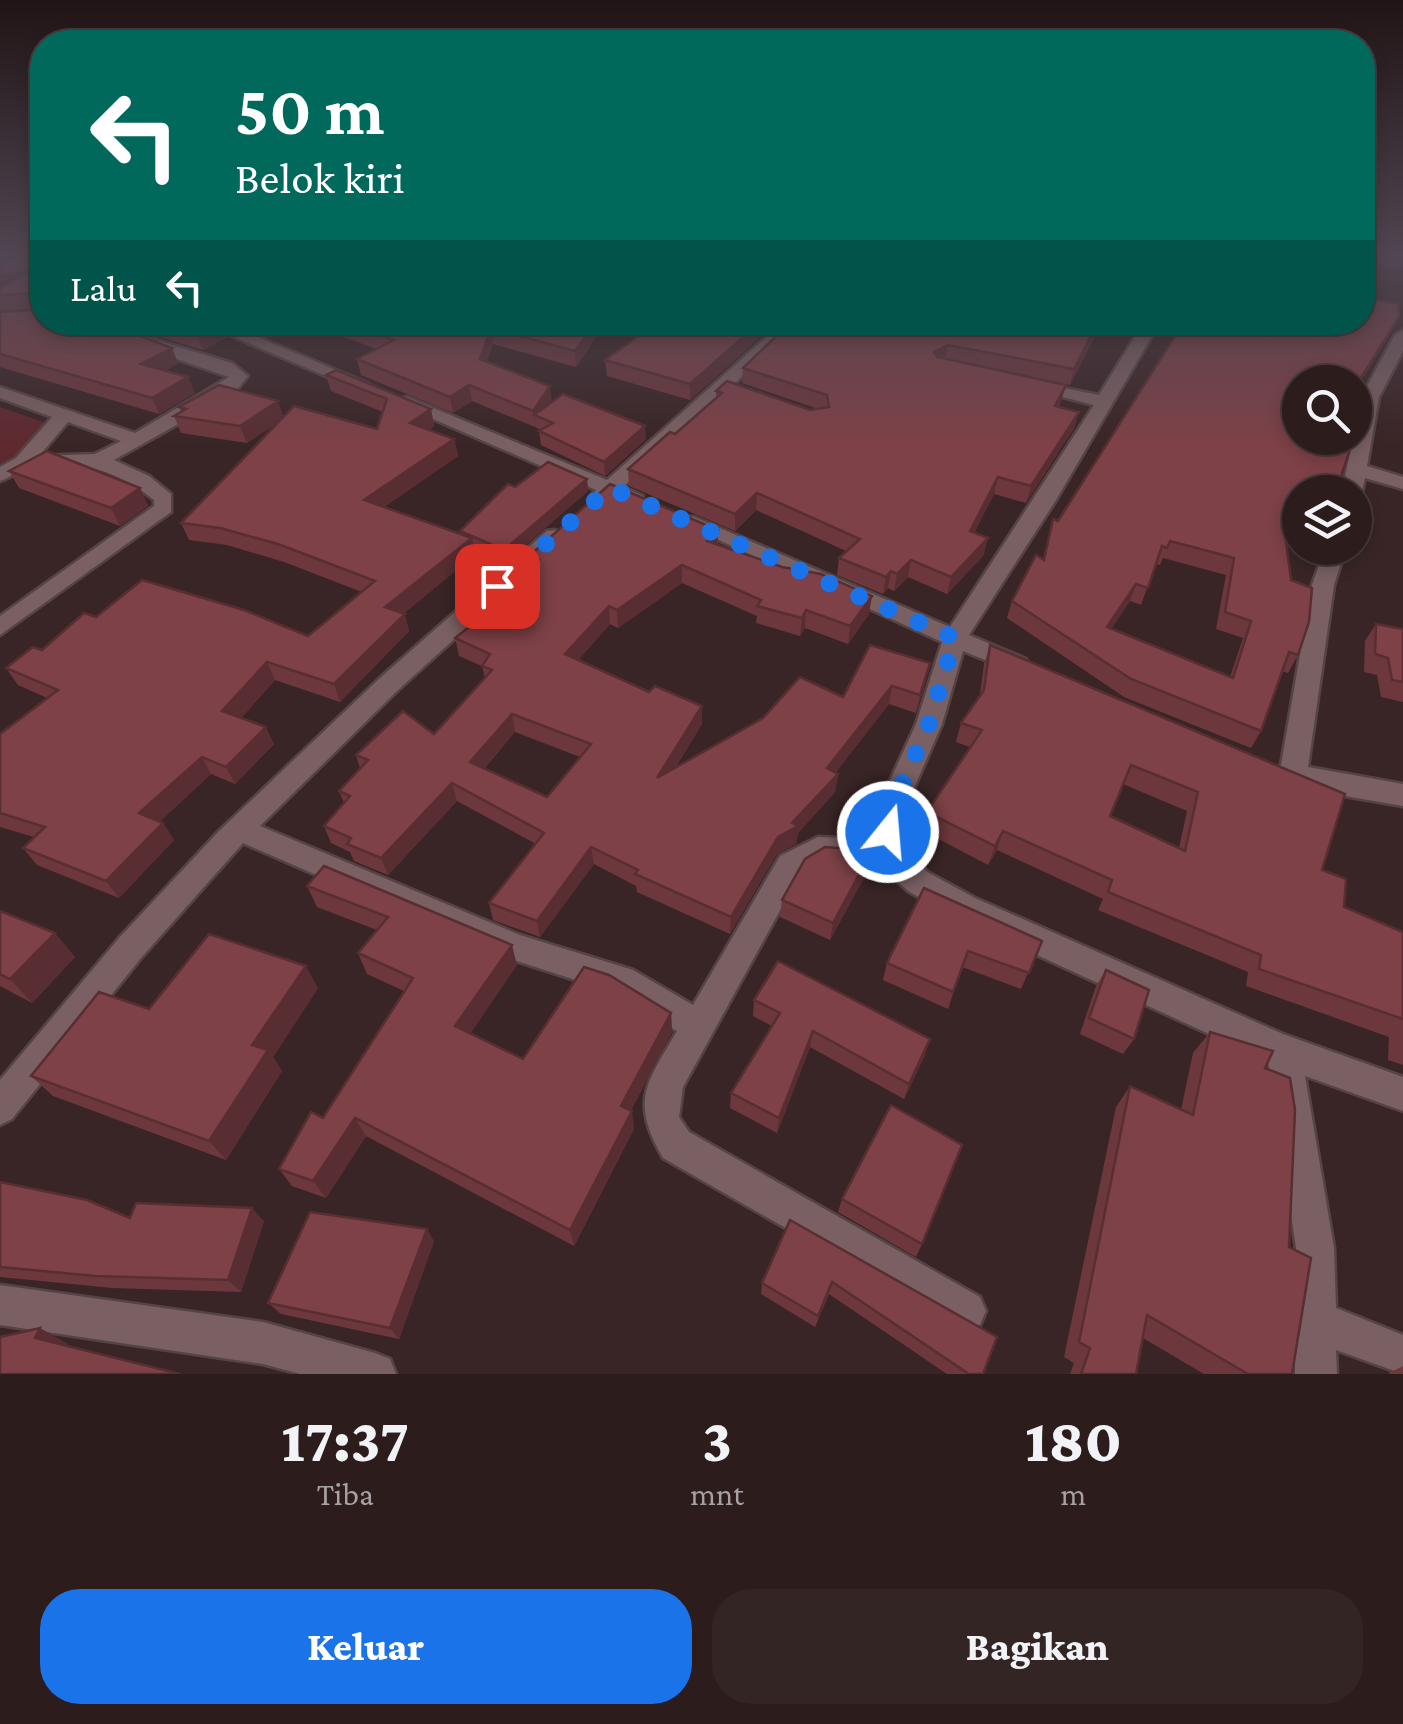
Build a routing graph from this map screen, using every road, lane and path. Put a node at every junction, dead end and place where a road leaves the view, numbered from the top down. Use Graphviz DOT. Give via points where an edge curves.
graph roads {
  1 [pos="120,335"];
  2 [pos="239,335"];
  3 [pos="782,335"];
  4 [pos="1145,335"];
  5 [pos="1403,336"];
  6 [pos="1397,366"];
  7 [pos="1016,384"];
  8 [pos="0,392"];
  9 [pos="1106,402"];
  10 [pos="64,415"];
  11 [pos="137,440"];
  12 [pos="99,460"];
  13 [pos="24,462"];
  14 [pos="1358,470"];
  15 [pos="0,475"];
  16 [pos="1357,475"];
  17 [pos="1403,483"];
  18 [pos="610,488"];
  19 [pos="1329,565"];
  20 [pos="0,627"];
  21 [pos="955,638"];
  22 [pos="1040,675"];
  23 [pos="1261,766"];
  24 [pos="1293,777"];
  25 [pos="1403,795"];
  26 [pos="240,830"];
  27 [pos="885,852"];
  28 [pos="698,1026"];
  29 [pos="1284,1051"];
  30 [pos="1403,1094"];
  31 [pos="0,1108"];
  32 [pos="0,1305"];
  33 [pos="966,1310"];
  34 [pos="1316,1320"];
  35 [pos="1403,1356"];
  36 [pos="375,1374"];
  37 [pos="1316,1374"];
  1 -- 11 [label="street" via="239,376"];
  2 -- 18 [label="street"];
  3 -- 18 [label="street" via="734,390"];
  4 -- 9 [label="street"];
  5 -- 6 [label="street"];
  6 -- 14 [label="street" via="1370,397"];
  7 -- 9 [label="street"];
  8 -- 10 [label="street"];
  9 -- 21 [label="street"];
  10 -- 11 [label="street"];
  10 -- 13 [label="street"];
  11 -- 12 [label="street"];
  12 -- 13 [label="street"];
  12 -- 20 [label="street" via="142,480 164,498 164,508"];
  13 -- 15 [label="street"];
  14 -- 16 [label="street"];
  14 -- 17 [label="street"];
  18 -- 21 [label="street"];
  18 -- 26 [label="street" via="441,635"];
  19 -- 24 [label="street"];
  21 -- 22 [label="street"];
  21 -- 27 [label="street" via="929,724 890,811"];
  23 -- 24 [label="street"];
  24 -- 25 [label="street"];
  26 -- 28 [label="street" via="515,947 622,980"];
  26 -- 31 [label="street" via="130,948"];
  27 -- 28 [label="street" via="818,849 790,866"];
  27 -- 29 [label="street" via="899,870 956,901"];
  28 -- 33 [label="street" via="666,1083 661,1120 676,1145"];
  29 -- 30 [label="street"];
  29 -- 34 [label="street" via="1315,1248"];
  32 -- 36 [label="street" via="262,1344"];
  34 -- 35 [label="street"];
  34 -- 37 [label="street"];
}
